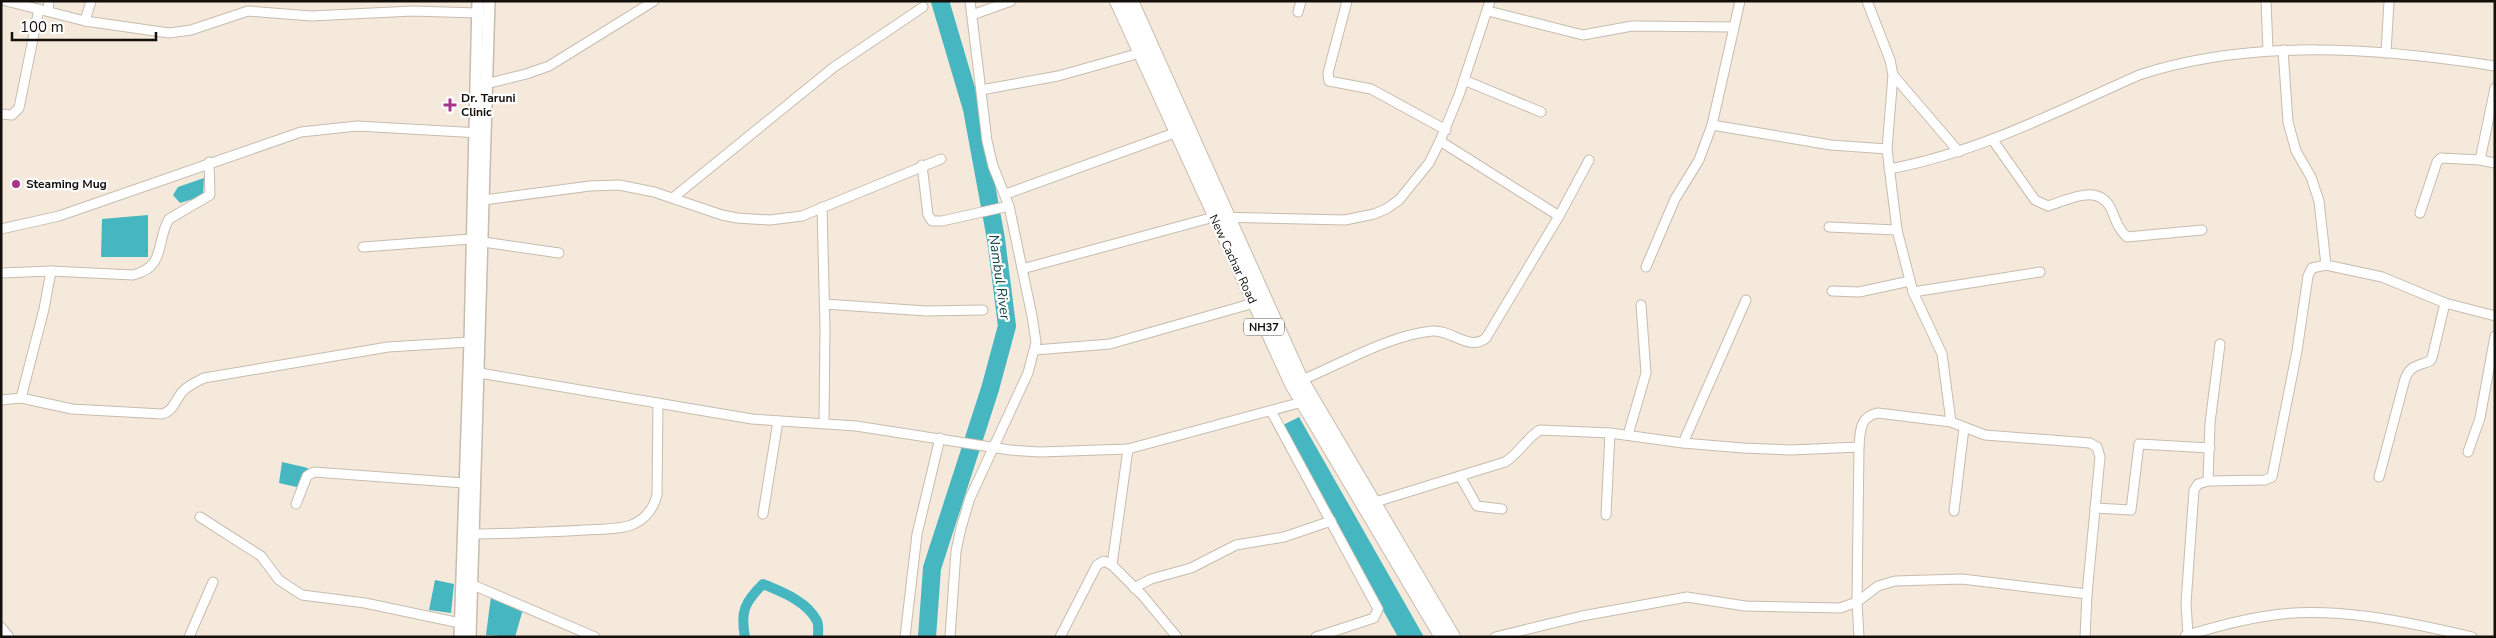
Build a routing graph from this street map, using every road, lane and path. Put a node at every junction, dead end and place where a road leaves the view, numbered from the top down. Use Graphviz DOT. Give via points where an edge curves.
graph roads {
  1 [pos="6,1"];
  2 [pos="49,1"];
  3 [pos="91,1"];
  4 [pos="489,1"];
  5 [pos="654,1"];
  6 [pos="970,1"];
  7 [pos="1011,1"];
  8 [pos="1117,1"];
  9 [pos="1130,1"];
  10 [pos="1301,1"];
  11 [pos="1347,1"];
  12 [pos="1490,1"];
  13 [pos="1740,1"];
  14 [pos="1867,1"];
  15 [pos="2266,1"];
  16 [pos="2389,1"];
  17 [pos="478,7"];
  18 [pos="923,7"];
  19 [pos="43,10"];
  20 [pos="1488,11"];
  21 [pos="1298,12"];
  22 [pos="972,15"];
  23 [pos="85,21"];
  24 [pos="1734,27"];
  25 [pos="1136,28"];
  26 [pos="2268,50"];
  27 [pos="2283,50"];
  28 [pos="1140,53"];
  29 [pos="2386,53"];
  30 [pos="2495,66"];
  31 [pos="1893,76"];
  32 [pos="1464,80"];
  33 [pos="486,84"];
  34 [pos="2495,88"];
  35 [pos="981,90"];
  36 [pos="1541,112"];
  37 [pos="1,114"];
  38 [pos="1712,125"];
  39 [pos="1182,130"];
  40 [pos="1446,130"];
  41 [pos="480,133"];
  42 [pos="1992,139"];
  43 [pos="1440,141"];
  44 [pos="1887,150"];
  45 [pos="1959,152"];
  46 [pos="941,159"];
  47 [pos="1589,160"];
  48 [pos="2480,160"];
  49 [pos="209,162"];
  50 [pos="2495,163"];
  51 [pos="922,165"];
  52 [pos="1889,169"];
  53 [pos="1006,194"];
  54 [pos="674,197"];
  55 [pos="484,200"];
  56 [pos="822,207"];
  57 [pos="1006,207"];
  58 [pos="2420,213"];
  59 [pos="1559,216"];
  60 [pos="1214,217"];
  61 [pos="1229,217"];
  62 [pos="1829,227"];
  63 [pos="1,229"];
  64 [pos="1897,230"];
  65 [pos="2202,230"];
  66 [pos="477,241"];
  67 [pos="363,247"];
  68 [pos="559,253"];
  69 [pos="2326,265"];
  70 [pos="1646,267"];
  71 [pos="1022,269"];
  72 [pos="51,271"];
  73 [pos="2040,272"];
  74 [pos="1,273"];
  75 [pos="1910,281"];
  76 [pos="1832,290"];
  77 [pos="1913,292"];
  78 [pos="1746,300"];
  79 [pos="2445,302"];
  80 [pos="1254,303"];
  81 [pos="825,304"];
  82 [pos="1641,305"];
  83 [pos="983,310"];
  84 [pos="2495,316"];
  85 [pos="2495,336"];
  86 [pos="470,342"];
  87 [pos="2220,344"];
  88 [pos="1035,350"];
  89 [pos="474,372"];
  90 [pos="1297,382"];
  91 [pos="21,398"];
  92 [pos="1,400"];
  93 [pos="1308,401"];
  94 [pos="658,404"];
  95 [pos="1272,411"];
  96 [pos="778,421"];
  97 [pos="1950,422"];
  98 [pos="824,424"];
  99 [pos="1964,428"];
  100 [pos="1610,433"];
  101 [pos="1628,435"];
  102 [pos="940,438"];
  103 [pos="1683,443"];
  104 [pos="1859,446"];
  105 [pos="993,447"];
  106 [pos="2210,448"];
  107 [pos="1128,449"];
  108 [pos="2468,452"];
  109 [pos="1460,476"];
  110 [pos="2379,477"];
  111 [pos="2208,481"];
  112 [pos="464,483"];
  113 [pos="296,504"];
  114 [pos="1369,504"];
  115 [pos="2095,508"];
  116 [pos="1502,509"];
  117 [pos="1954,510"];
  118 [pos="763,514"];
  119 [pos="1606,516"];
  120 [pos="200,517"];
  121 [pos="1331,521"];
  122 [pos="473,534"];
  123 [pos="1112,565"];
  124 [pos="213,582"];
  125 [pos="466,583"];
  126 [pos="1134,588"];
  127 [pos="2086,594"];
  128 [pos="1857,602"];
  129 [pos="460,623"];
  130 [pos="1,627"];
  131 [pos="2185,636"];
  132 [pos="9,637"];
  133 [pos="189,637"];
  134 [pos="460,637"];
  135 [pos="470,637"];
  136 [pos="595,637"];
  137 [pos="905,637"];
  138 [pos="950,637"];
  139 [pos="1060,637"];
  140 [pos="1177,637"];
  141 [pos="1316,637"];
  142 [pos="1442,637"];
  143 [pos="1453,637"];
  144 [pos="1495,637"];
  145 [pos="1859,637"];
  146 [pos="2085,637"];
  147 [pos="2472,637"];
  1 -- 19 [label="street"];
  2 -- 19 [label="street"];
  3 -- 23 [label="street"];
  4 -- 33 [label="main road"];
  5 -- 33 [label="street" via="549,66"];
  6 -- 22 [label="street"];
  7 -- 22 [label="street"];
  8 -- 25 [label="highway, New Cachar Road / NH37"];
  9 -- 25 [label="highway, New Cachar Road / NH37"];
  10 -- 21 [label="street"];
  11 -- 40 [label="street" via="1328,73 1329,81 1371,90"];
  12 -- 20 [label="street"];
  13 -- 24 [label="street"];
  14 -- 31 [label="street"];
  15 -- 26 [label="street"];
  16 -- 29 [label="street"];
  17 -- 23 [label="street" via="312,16 248,10 191,30 168,33"];
  17 -- 41 [label="main road"];
  18 -- 54 [label="street" via="834,67"];
  19 -- 23 [label="street"];
  19 -- 37 [label="street" via="19,108 12,115"];
  20 -- 24 [label="street" via="1583,35 1632,26"];
  20 -- 32 [label="street"];
  22 -- 35 [label="street"];
  24 -- 38 [label="street"];
  25 -- 28 [label="highway, New Cachar Road / NH37"];
  25 -- 39 [label="highway, New Cachar Road / NH37"];
  26 -- 27 [label="street"];
  26 -- 42 [label="street" via="2157,69"];
  27 -- 29 [label="street"];
  27 -- 69 [label="street" via="2288,122 2296,151 2311,177 2319,201"];
  28 -- 35 [label="street" via="1058,76"];
  28 -- 39 [label="highway, New Cachar Road / NH37"];
  29 -- 30 [label="street"];
  31 -- 44 [label="street"];
  31 -- 45 [label="street"];
  32 -- 36 [label="street"];
  32 -- 40 [label="street"];
  33 -- 41 [label="main road"];
  34 -- 48 [label="street"];
  35 -- 53 [label="street" via="993,166"];
  38 -- 44 [label="street" via="1831,145"];
  38 -- 70 [label="street" via="1699,160 1675,199"];
  39 -- 53 [label="street"];
  39 -- 60 [label="highway, New Cachar Road / NH37"];
  39 -- 61 [label="highway, New Cachar Road / NH37"];
  40 -- 43 [label="street"];
  41 -- 49 [label="street" via="357,126 329,128 300,132"];
  41 -- 55 [label="main road"];
  41 -- 66 [label="main road"];
  42 -- 45 [label="street"];
  42 -- 65 [label="street" via="2041,205 2048,206 2090,194 2102,196 2127,237"];
  43 -- 59 [label="street"];
  43 -- 61 [label="street" via="1429,163 1400,200 1374,214 1345,220"];
  44 -- 52 [label="street"];
  45 -- 52 [label="street"];
  46 -- 51 [label="street"];
  47 -- 59 [label="street"];
  48 -- 50 [label="street"];
  48 -- 58 [label="street" via="2441,158"];
  49 -- 63 [label="street" via="59,216"];
  49 -- 72 [label="street" via="210,195 169,219 158,256 151,267 133,274"];
  51 -- 56 [label="street"];
  51 -- 57 [label="street" via="928,215 932,221 942,222"];
  52 -- 64 [label="street"];
  53 -- 57 [label="street"];
  54 -- 55 [label="street" via="634,186 606,184"];
  54 -- 56 [label="street" via="737,218 788,219"];
  55 -- 66 [label="main road"];
  56 -- 81 [label="street"];
  57 -- 71 [label="street"];
  59 -- 90 [label="street" via="1481,342 1431,331 1368,350"];
  60 -- 61 [label="street"];
  60 -- 71 [label="street"];
  60 -- 80 [label="highway, New Cachar Road / NH37"];
  61 -- 90 [label="highway, New Cachar Road / NH37"];
  62 -- 64 [label="street"];
  64 -- 75 [label="street"];
  66 -- 67 [label="street"];
  66 -- 68 [label="street"];
  66 -- 86 [label="main road"];
  66 -- 89 [label="main road"];
  69 -- 79 [label="street" via="2382,277"];
  69 -- 111 [label="street" via="2312,268 2308,276 2272,477 2265,480"];
  71 -- 88 [label="street"];
  72 -- 74 [label="street"];
  72 -- 91 [label="street"];
  73 -- 77 [label="street"];
  75 -- 76 [label="street" via="1859,292"];
  75 -- 77 [label="street"];
  77 -- 97 [label="street" via="1942,354"];
  78 -- 103 [label="street"];
  79 -- 84 [label="street"];
  79 -- 110 [label="street" via="2432,358 2414,366 2405,378"];
  80 -- 88 [label="street" via="1110,344"];
  80 -- 90 [label="highway, New Cachar Road / NH37"];
  81 -- 83 [label="street" via="926,311"];
  81 -- 98 [label="street"];
  82 -- 101 [label="street" via="1646,373"];
  85 -- 108 [label="street" via="2480,418"];
  86 -- 89 [label="main road"];
  86 -- 91 [label="street" via="372,349 204,378 188,387 172,409 162,414 72,409"];
  87 -- 106 [label="street"];
  88 -- 105 [label="street" via="1028,373"];
  89 -- 94 [label="street"];
  89 -- 112 [label="main road"];
  89 -- 122 [label="main road"];
  90 -- 93 [label="highway, New Cachar Road / NH37"];
  91 -- 92 [label="street"];
  93 -- 95 [label="street"];
  93 -- 114 [label="highway, New Cachar Road / NH37"];
  94 -- 96 [label="street"];
  94 -- 122 [label="street" via="657,494 655,504 640,520 632,525 610,528"];
  95 -- 107 [label="street"];
  95 -- 121 [label="street"];
  96 -- 98 [label="street"];
  96 -- 118 [label="street"];
  97 -- 99 [label="street"];
  97 -- 104 [label="street" via="1874,414 1863,420"];
  98 -- 102 [label="street"];
  99 -- 115 [label="street" via="1985,435 2090,442 2097,447 2100,457"];
  99 -- 117 [label="street"];
  100 -- 101 [label="street"];
  100 -- 109 [label="street" via="1540,430 1505,462"];
  100 -- 119 [label="street"];
  101 -- 103 [label="street"];
  102 -- 105 [label="street"];
  102 -- 137 [label="street" via="919,526"];
  103 -- 104 [label="street" via="1791,450"];
  104 -- 128 [label="street"];
  105 -- 107 [label="street" via="1040,452"];
  105 -- 138 [label="street" via="970,498 961,528 956,551"];
  106 -- 111 [label="street"];
  106 -- 115 [label="street" via="2138,444 2131,510"];
  107 -- 123 [label="street"];
  109 -- 114 [label="street"];
  109 -- 116 [label="street" via="1477,506"];
  111 -- 131 [label="street" via="2198,484 2193,498"];
  112 -- 113 [label="street" via="314,472 308,476"];
  112 -- 125 [label="main road"];
  114 -- 142 [label="highway, New Cachar Road / NH37"];
  114 -- 143 [label="highway, New Cachar Road / NH37"];
  115 -- 127 [label="street"];
  120 -- 129 [label="street" via="261,556 279,580 302,595 365,603"];
  121 -- 126 [label="street" via="1284,537 1236,545 1191,568 1151,579"];
  121 -- 141 [label="street" via="1377,605 1378,613 1374,618"];
  122 -- 125 [label="main road"];
  123 -- 126 [label="street"];
  123 -- 139 [label="street" via="1104,561 1097,565"];
  124 -- 133 [label="street"];
  125 -- 129 [label="main road"];
  125 -- 135 [label="main road"];
  125 -- 136 [label="street"];
  126 -- 140 [label="street"];
  127 -- 128 [label="street" via="1950,579 1885,583"];
  127 -- 146 [label="street"];
  128 -- 144 [label="street" via="1831,609 1745,606 1687,597 1582,616"];
  128 -- 145 [label="street"];
  129 -- 134 [label="main road"];
  130 -- 132 [label="street"];
  131 -- 147 [label="street" via="2267,616 2312,613 2379,619"];
}
